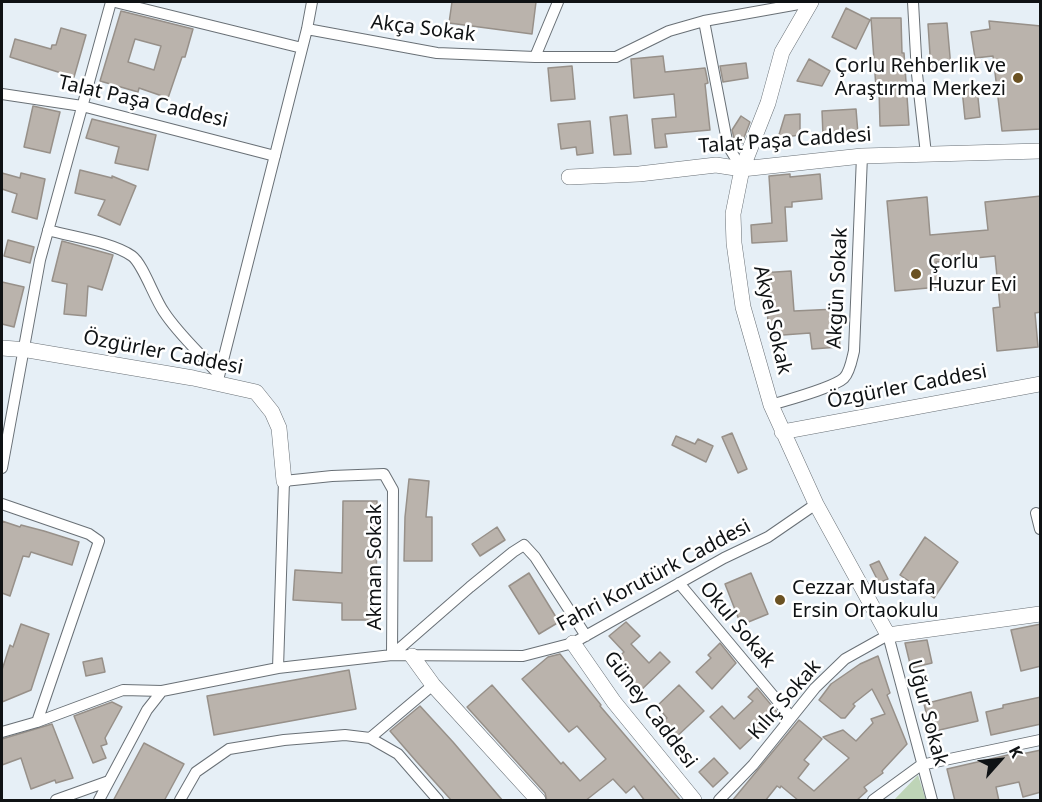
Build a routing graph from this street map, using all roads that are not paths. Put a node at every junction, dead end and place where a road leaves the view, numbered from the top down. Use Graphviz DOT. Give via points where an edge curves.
graph roads {
  1 [pos="113,2"];
  2 [pos="312,2"];
  3 [pos="558,2"];
  4 [pos="811,2"];
  5 [pos="913,2"];
  6 [pos="704,21"];
  7 [pos="306,29"];
  8 [pos="302,48"];
  9 [pos="535,57"];
  10 [pos="2,94"];
  11 [pos="82,106"];
  12 [pos="1041,151"];
  13 [pos="926,154"];
  14 [pos="275,156"];
  15 [pos="862,156"];
  16 [pos="742,169"];
  17 [pos="569,177"];
  18 [pos="48,230"];
  19 [pos="2,348"];
  20 [pos="22,350"];
  21 [pos="218,379"];
  22 [pos="1041,384"];
  23 [pos="771,405"];
  24 [pos="782,432"];
  25 [pos="2,468"];
  26 [pos="284,482"];
  27 [pos="2,504"];
  28 [pos="816,504"];
  29 [pos="1036,513"];
  30 [pos="1041,529"];
  31 [pos="679,584"];
  32 [pos="1041,614"];
  33 [pos="888,635"];
  34 [pos="579,639"];
  35 [pos="392,655"];
  36 [pos="412,656"];
  37 [pos="278,668"];
  38 [pos="433,685"];
  39 [pos="162,691"];
  40 [pos="791,717"];
  41 [pos="37,722"];
  42 [pos="2,732"];
  43 [pos="370,738"];
  44 [pos="1041,740"];
  45 [pos="921,765"];
  46 [pos="110,781"];
  47 [pos="56,801"];
  48 [pos="99,801"];
  49 [pos="180,801"];
  50 [pos="438,801"];
  51 [pos="538,801"];
  52 [pos="694,801"];
  53 [pos="719,801"];
  54 [pos="873,801"];
  55 [pos="932,801"];
  1 -- 8 [label="street"];
  1 -- 11 [label="street"];
  2 -- 7 [label="street"];
  3 -- 9 [label="street"];
  4 -- 6 [label="street, Akça Sokak"];
  4 -- 16 [label="street, Akyel Sokak" via="782,52 768,103"];
  5 -- 13 [label="street"];
  6 -- 9 [label="street, Akça Sokak" via="669,31 616,57"];
  6 -- 16 [label="street" via="729,146"];
  7 -- 8 [label="street"];
  7 -- 9 [label="street, Akça Sokak" via="437,53"];
  8 -- 14 [label="street"];
  10 -- 11 [label="street, Talat Paşa Caddesi"];
  11 -- 14 [label="street, Talat Paşa Caddesi"];
  11 -- 18 [label="street"];
  12 -- 13 [label="street, Talat Paşa Caddesi"];
  13 -- 15 [label="street, Talat Paşa Caddesi"];
  14 -- 21 [label="street"];
  15 -- 16 [label="street, Talat Paşa Caddesi"];
  15 -- 23 [label="street, Akgün Sokak" via="851,365 844,378 815,392"];
  16 -- 17 [label="street, Talat Paşa Caddesi" via="716,165"];
  16 -- 23 [label="street, Akyel Sokak" via="734,214 734,243 743,307"];
  18 -- 20 [label="street"];
  18 -- 21 [label="street" via="108,246 139,262 164,313"];
  19 -- 20 [label="street, Özgürler Caddesi"];
  20 -- 21 [label="street, Özgürler Caddesi"];
  20 -- 25 [label="street"];
  21 -- 26 [label="street, Özgürler Caddesi" via="256,392 272,412 279,428"];
  22 -- 24 [label="street, Özgürler Caddesi"];
  23 -- 24 [label="street, Akyel Sokak"];
  24 -- 28 [label="street, Akyel Sokak"];
  26 -- 35 [label="street, Akman Sokak" via="384,474 393,490 394,509"];
  26 -- 37 [label="street"];
  27 -- 41 [label="street" via="89,534 99,542"];
  28 -- 31 [label="street, Fahri Korutürk Caddesi" via="768,537"];
  28 -- 33 [label="street, Akyel Sokak"];
  29 -- 30 [label="street"];
  31 -- 34 [label="street, Fahri Korutürk Caddesi"];
  31 -- 40 [label="street, Okul Sokak"];
  32 -- 33 [label="street"];
  33 -- 40 [label="street, Kılıç Sokak" via="845,659"];
  33 -- 45 [label="street, Uğur Sokak"];
  34 -- 35 [label="street" via="535,557 524,545"];
  34 -- 36 [label="street, Fahri Korutürk Caddesi" via="523,656"];
  34 -- 52 [label="street, Güney Caddesi" via="614,702"];
  35 -- 36 [label="street, Fahri Korutürk Caddesi"];
  35 -- 37 [label="street, Fahri Korutürk Caddesi"];
  36 -- 38 [label="street"];
  37 -- 39 [label="street, Fahri Korutürk Caddesi"];
  38 -- 43 [label="street"];
  38 -- 51 [label="street"];
  39 -- 41 [label="street, Fahri Korutürk Caddesi" via="123,690"];
  39 -- 46 [label="street" via="147,710"];
  40 -- 53 [label="street, Kılıç Sokak"];
  41 -- 42 [label="street, Fahri Korutürk Caddesi"];
  43 -- 49 [label="street" via="335,735 229,748 196,772"];
  43 -- 50 [label="street" via="398,754"];
  44 -- 45 [label="street"];
  45 -- 54 [label="street"];
  45 -- 55 [label="street, Uğur Sokak"];
  46 -- 47 [label="street"];
  46 -- 48 [label="street"];
}
